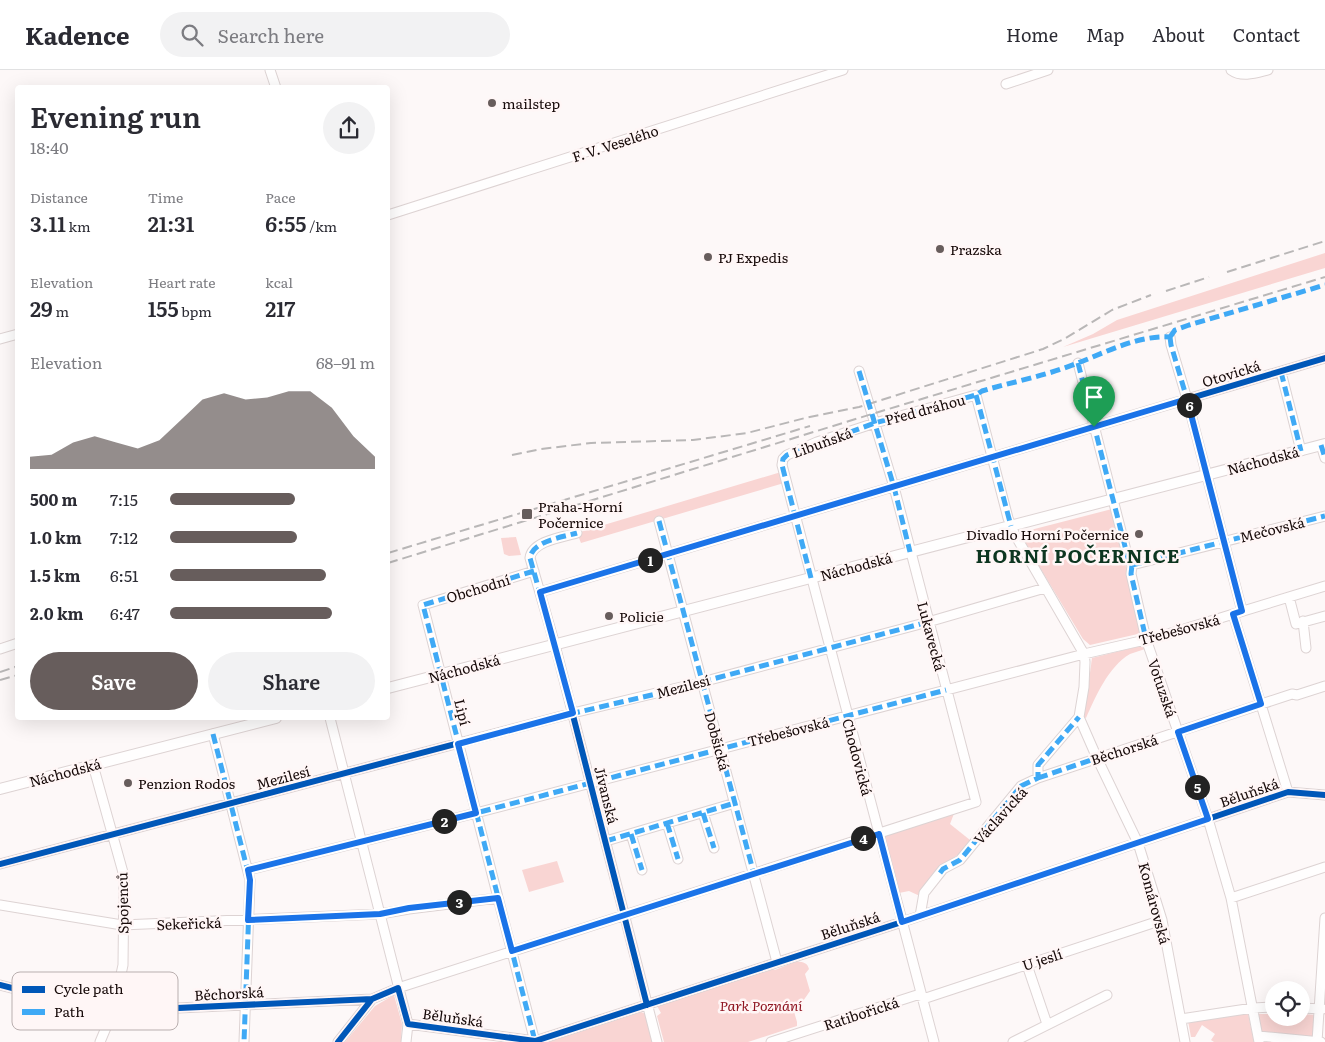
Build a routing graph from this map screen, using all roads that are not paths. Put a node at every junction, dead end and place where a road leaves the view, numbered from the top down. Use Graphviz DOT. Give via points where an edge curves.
graph roads {
  1 [pos="270,70"];
  2 [pos="843,70"];
  3 [pos="1048,70"];
  4 [pos="1231,70"];
  5 [pos="1268,70"];
  6 [pos="1006,84"];
  7 [pos="275,85"];
  8 [pos="390,214"];
  9 [pos="15,335"];
  10 [pos="1170,337"];
  11 [pos="0,339"];
  12 [pos="1325,358"];
  13 [pos="1078,363"];
  14 [pos="859,371"];
  15 [pos="1281,372"];
  16 [pos="1187,399"];
  17 [pos="875,423"];
  18 [pos="1094,427"];
  19 [pos="1323,445"];
  20 [pos="1301,450"];
  21 [pos="991,458"];
  22 [pos="1325,458"];
  23 [pos="784,472"];
  24 [pos="1207,475"];
  25 [pos="894,487"];
  26 [pos="1113,499"];
  27 [pos="796,516"];
  28 [pos="1325,516"];
  29 [pos="659,520"];
  30 [pos="1011,526"];
  31 [pos="578,533"];
  32 [pos="1224,541"];
  33 [pos="910,552"];
  34 [pos="668,554"];
  35 [pos="1132,565"];
  36 [pos="534,571"];
  37 [pos="811,578"];
  38 [pos="1325,586"];
  39 [pos="1045,588"];
  40 [pos="540,592"];
  41 [pos="1289,597"];
  42 [pos="422,604"];
  43 [pos="684,611"];
  44 [pos="1237,613"];
  45 [pos="1325,616"];
  46 [pos="1303,621"];
  47 [pos="928,622"];
  48 [pos="1146,639"];
  49 [pos="15,644"];
  50 [pos="556,645"];
  51 [pos="830,648"];
  52 [pos="1306,648"];
  53 [pos="0,649"];
  54 [pos="1084,654"];
  55 [pos="440,674"];
  56 [pos="702,682"];
  57 [pos="1325,686"];
  58 [pos="390,687"];
  59 [pos="946,690"];
  60 [pos="1261,704"];
  61 [pos="573,713"];
  62 [pos="848,715"];
  63 [pos="1079,717"];
  64 [pos="268,720"];
  65 [pos="330,720"];
  66 [pos="1178,732"];
  67 [pos="213,734"];
  68 [pos="458,744"];
  69 [pos="720,748"];
  70 [pos="1097,758"];
  71 [pos="93,765"];
  72 [pos="344,774"];
  73 [pos="1038,778"];
  74 [pos="591,783"];
  75 [pos="0,789"];
  76 [pos="1288,792"];
  77 [pos="1325,795"];
  78 [pos="735,803"];
  79 [pos="231,804"];
  80 [pos="476,813"];
  81 [pos="703,813"];
  82 [pos="1208,819"];
  83 [pos="667,824"];
  84 [pos="113,834"];
  85 [pos="632,834"];
  86 [pos="879,834"];
  87 [pos="362,842"];
  88 [pos="606,842"];
  89 [pos="1138,843"];
  90 [pos="714,848"];
  91 [pos="678,859"];
  92 [pos="0,864"];
  93 [pos="1325,867"];
  94 [pos="248,870"];
  95 [pos="642,870"];
  96 [pos="754,874"];
  97 [pos="498,898"];
  98 [pos="1231,898"];
  99 [pos="0,905"];
  100 [pos="380,914"];
  101 [pos="624,915"];
  102 [pos="920,916"];
  103 [pos="1325,918"];
  104 [pos="248,920"];
  105 [pos="1162,920"];
  106 [pos="902,922"];
  107 [pos="122,925"];
  108 [pos="512,951"];
  109 [pos="777,962"];
  110 [pos="1027,964"];
  111 [pos="121,972"];
  112 [pos="398,988"];
  113 [pos="1106,994"];
  114 [pos="922,997"];
  115 [pos="372,999"];
  116 [pos="245,1005"];
  117 [pos="647,1005"];
  118 [pos="1265,1007"];
  119 [pos="178,1008"];
  120 [pos="1253,1008"];
  121 [pos="1322,1009"];
  122 [pos="1181,1019"];
  123 [pos="408,1024"];
  124 [pos="1047,1024"];
  125 [pos="105,1030"];
  126 [pos="1258,1039"];
  127 [pos="100,1042"];
  128 [pos="244,1042"];
  129 [pos="338,1042"];
  130 [pos="406,1042"];
  131 [pos="535,1042"];
  132 [pos="657,1042"];
  133 [pos="771,1042"];
  134 [pos="934,1042"];
  135 [pos="1013,1042"];
  136 [pos="1185,1042"];
  137 [pos="1317,1042"];
  138 [pos="1322,1042"];
  1 -- 7 [label="street"];
  2 -- 8 [label="street, F. V. Veselého"];
  3 -- 6 [label="street"];
  4 -- 5 [label="street" via="1246,75"];
  9 -- 11 [label="street"];
  10 -- 16 [label="street"];
  12 -- 15 [label="street, Otovická"];
  13 -- 18 [label="street, Votuzská"];
  14 -- 17 [label="street, Lukavecká"];
  15 -- 16 [label="street, Otovická"];
  15 -- 20 [label="street"];
  16 -- 18 [label="street, Otovická"];
  16 -- 24 [label="street"];
  17 -- 21 [label="street, Před dráhou" via="976,395"];
  17 -- 23 [label="street, Libuňská" via="787,454 782,465"];
  17 -- 25 [label="street, Lukavecká"];
  18 -- 21 [label="street, Otovická"];
  18 -- 26 [label="street, Votuzská"];
  19 -- 20 [label="main road, Náchodská"];
  19 -- 22 [label="street"];
  20 -- 24 [label="main road, Náchodská"];
  21 -- 25 [label="street, Otovická"];
  21 -- 30 [label="street"];
  23 -- 27 [label="street, Chodovická"];
  24 -- 26 [label="main road, Náchodská"];
  24 -- 32 [label="street"];
  25 -- 27 [label="street, Otovická"];
  25 -- 33 [label="street, Lukavecká"];
  26 -- 30 [label="main road, Náchodská"];
  26 -- 35 [label="street, Votuzská"];
  27 -- 34 [label="street, Otovická"];
  27 -- 37 [label="street, Chodovická"];
  28 -- 32 [label="street, Mečovská"];
  29 -- 34 [label="street, Dobšická"];
  30 -- 33 [label="main road, Náchodská"];
  30 -- 39 [label="street"];
  31 -- 36 [label="street, Jívanská" via="539,545 531,552"];
  32 -- 35 [label="street, Mečovská"];
  32 -- 44 [label="street"];
  33 -- 37 [label="main road, Náchodská"];
  33 -- 47 [label="street, Lukavecká"];
  34 -- 40 [label="street, Otovická"];
  34 -- 43 [label="street, Dobšická"];
  35 -- 48 [label="street, Votuzská" via="1131,574"];
  36 -- 40 [label="street, Jívanská"];
  36 -- 42 [label="street, Obchodní"];
  37 -- 43 [label="main road, Náchodská"];
  37 -- 51 [label="street, Chodovická"];
  38 -- 41 [label="street, Třebešovská"];
  39 -- 47 [label="street, Mezilesí"];
  39 -- 54 [label="street"];
  40 -- 50 [label="street, Jívanská"];
  41 -- 44 [label="street, Třebešovská"];
  41 -- 46 [label="street" via="1296,624"];
  42 -- 55 [label="street, Lipí"];
  43 -- 50 [label="main road, Náchodská"];
  43 -- 56 [label="street, Dobšická"];
  44 -- 48 [label="street, Třebešovská"];
  44 -- 60 [label="street"];
  45 -- 46 [label="street"];
  46 -- 52 [label="street"];
  47 -- 51 [label="street, Mezilesí"];
  47 -- 59 [label="street, Lukavecká"];
  48 -- 54 [label="street, Třebešovská"];
  48 -- 66 [label="street, Votuzská"];
  49 -- 53 [label="street"];
  50 -- 55 [label="main road, Náchodská"];
  50 -- 61 [label="street, Jívanská"];
  51 -- 56 [label="street, Mezilesí"];
  51 -- 62 [label="street, Chodovická"];
  54 -- 59 [label="street, Třebešovská"];
  54 -- 63 [label="street" via="1086,662"];
  55 -- 58 [label="main road, Náchodská"];
  55 -- 68 [label="street, Lipí"];
  56 -- 61 [label="street, Mezilesí"];
  56 -- 69 [label="street, Dobšická"];
  57 -- 60 [label="street, Běchorská"];
  59 -- 62 [label="street, Třebešovská"];
  59 -- 86 [label="street, Lukavecká" via="976,802"];
  60 -- 66 [label="street, Běchorská"];
  60 -- 76 [label="street"];
  61 -- 68 [label="street, Mezilesí"];
  61 -- 74 [label="street, Jívanská"];
  62 -- 69 [label="street, Třebešovská"];
  62 -- 86 [label="street, Chodovická"];
  63 -- 70 [label="street, Komárovská"];
  63 -- 73 [label="street, Václavická" via="1038,765"];
  64 -- 67 [label="main road, Náchodská"];
  65 -- 72 [label="street"];
  66 -- 70 [label="street, Běchorská"];
  66 -- 82 [label="street, Votuzská"];
  67 -- 71 [label="main road, Náchodská"];
  67 -- 79 [label="street"];
  68 -- 72 [label="street, Mezilesí"];
  68 -- 80 [label="street, Lipí"];
  69 -- 74 [label="street, Třebešovská"];
  69 -- 78 [label="street, Dobšická"];
  70 -- 73 [label="street, Běchorská"];
  70 -- 89 [label="street, Komárovská"];
  71 -- 75 [label="main road, Náchodská"];
  71 -- 84 [label="street, Spojenců"];
  72 -- 79 [label="street, Mezilesí"];
  72 -- 87 [label="street"];
  73 -- 102 [label="street, Václavická" via="1021,786 960,860 943,869 924,893"];
  74 -- 80 [label="street, Třebešovská"];
  74 -- 88 [label="street, Jívanská"];
  76 -- 77 [label="street, Běluňská"];
  76 -- 82 [label="street, Běluňská"];
  78 -- 81 [label="street"];
  78 -- 96 [label="street, Dobšická"];
  79 -- 84 [label="street, Mezilesí"];
  79 -- 94 [label="street"];
  80 -- 87 [label="street, Třebešovská"];
  80 -- 97 [label="street, Lipí"];
  81 -- 83 [label="street"];
  81 -- 90 [label="street"];
  82 -- 89 [label="street, Běluňská"];
  82 -- 98 [label="street, Votuzská"];
  83 -- 85 [label="street"];
  83 -- 91 [label="street"];
  84 -- 92 [label="street, Mezilesí"];
  84 -- 107 [label="street, Spojenců" via="124,876"];
  85 -- 88 [label="street"];
  85 -- 95 [label="street"];
  86 -- 96 [label="street"];
  86 -- 106 [label="street, Chodovická"];
  87 -- 94 [label="street, Třebešovská"];
  87 -- 100 [label="street"];
  88 -- 101 [label="street, Jívanská"];
  89 -- 102 [label="street, Běluňská"];
  89 -- 105 [label="street, Komárovská"];
  93 -- 98 [label="street"];
  94 -- 104 [label="street"];
  96 -- 101 [label="street"];
  96 -- 109 [label="street, Dobšická"];
  97 -- 100 [label="street, Sekeřická"];
  97 -- 108 [label="street, Lipí"];
  98 -- 120 [label="street, Votuzská"];
  99 -- 107 [label="street, Sekeřická"];
  100 -- 104 [label="street, Sekeřická"];
  100 -- 112 [label="street"];
  101 -- 108 [label="street"];
  101 -- 117 [label="street, Jívanská"];
  102 -- 106 [label="street, Běluňská"];
  103 -- 121 [label="street"];
  104 -- 107 [label="street, Sekeřická"];
  104 -- 116 [label="street"];
  105 -- 110 [label="street, U jeslí"];
  105 -- 122 [label="street, Komárovská"];
  106 -- 109 [label="street, Běluňská"];
  106 -- 114 [label="street, Chodovická"];
  107 -- 111 [label="street, Spojenců"];
  108 -- 112 [label="street"];
  108 -- 131 [label="street, Lipí"];
  109 -- 117 [label="street, Běluňská"];
  110 -- 114 [label="street, U jeslí"];
  110 -- 124 [label="street, U jeslí"];
  112 -- 115 [label="street"];
  112 -- 123 [label="street"];
  113 -- 124 [label="street"];
  114 -- 133 [label="street, Ratibořická" via="917,995"];
  114 -- 134 [label="street, Chodovická"];
  115 -- 116 [label="street, Běchorská"];
  115 -- 129 [label="street"];
  116 -- 119 [label="street, Běchorská"];
  116 -- 128 [label="street"];
  117 -- 131 [label="street, Běluňská"];
  117 -- 132 [label="street, Jívanská"];
  118 -- 120 [label="street"];
  120 -- 122 [label="street"];
  120 -- 126 [label="street, Votuzská"];
  121 -- 137 [label="street"];
  122 -- 136 [label="street, Komárovská"];
  123 -- 130 [label="street"];
  123 -- 131 [label="street, Běluňská"];
  124 -- 135 [label="street"];
  125 -- 127 [label="street, Spojenců"];
  126 -- 137 [label="street"];
  137 -- 138 [label="street"];
}
